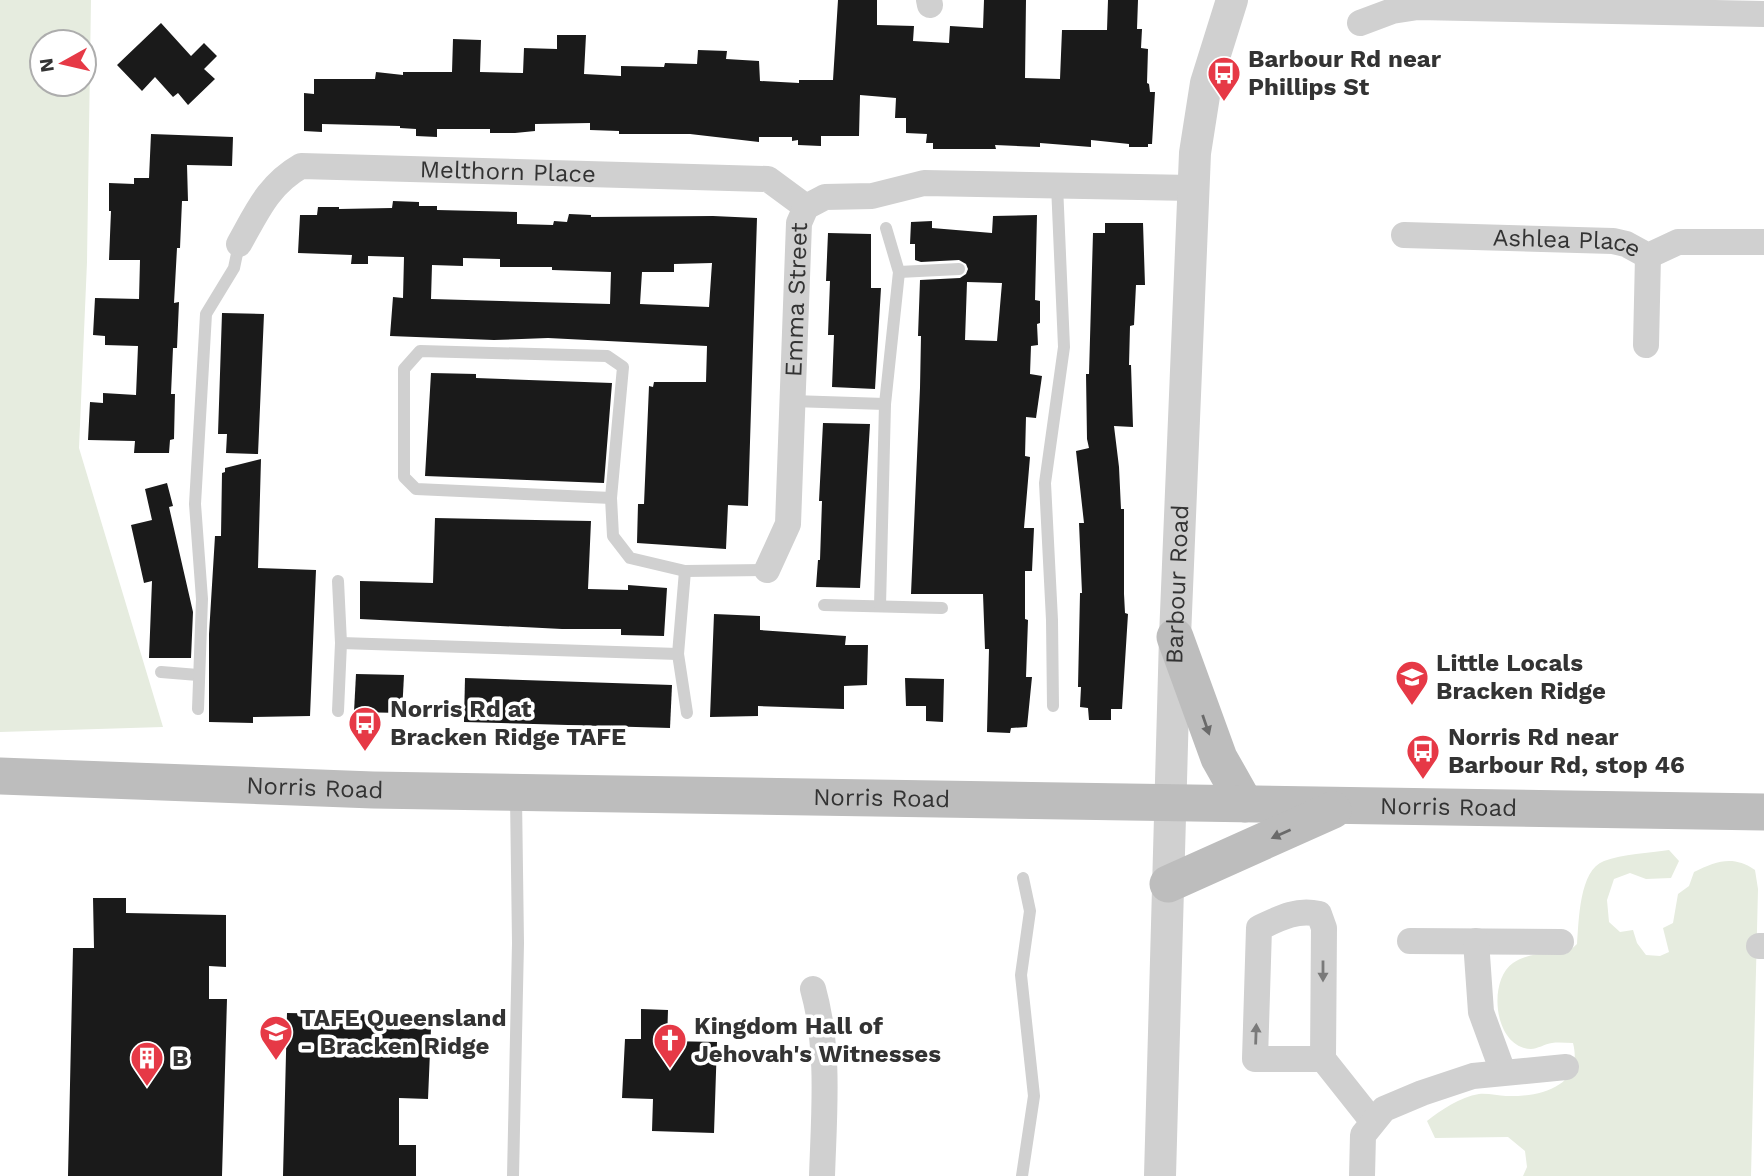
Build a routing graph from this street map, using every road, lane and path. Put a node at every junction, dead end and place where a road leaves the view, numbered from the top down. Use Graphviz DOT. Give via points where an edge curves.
graph roads {
  1 [pos="1232,0"];
  2 [pos="1405,4"];
  3 [pos="1764,14"];
  4 [pos="1360,23"];
  5 [pos="1057,185"];
  6 [pos="1193,188"];
  7 [pos="806,207"];
  8 [pos="886,228"];
  9 [pos="1404,235"];
  10 [pos="1764,242"];
  11 [pos="239,244"];
  12 [pos="1648,256"];
  13 [pos="959,269"];
  14 [pos="899,272"];
  15 [pos="1646,345"];
  16 [pos="792,401"];
  17 [pos="885,404"];
  18 [pos="611,498"];
  19 [pos="767,570"];
  20 [pos="685,571"];
  21 [pos="338,581"];
  22 [pos="824,605"];
  23 [pos="880,606"];
  24 [pos="942,608"];
  25 [pos="1175,637"];
  26 [pos="341,643"];
  27 [pos="678,654"];
  28 [pos="162,672"];
  29 [pos="198,675"];
  30 [pos="1053,706"];
  31 [pos="198,709"];
  32 [pos="338,711"];
  33 [pos="687,713"];
  34 [pos="0,776"];
  35 [pos="516,793"];
  36 [pos="1170,802"];
  37 [pos="1245,804"];
  38 [pos="1343,805"];
  39 [pos="1764,812"];
  40 [pos="1023,878"];
  41 [pos="1168,884"];
  42 [pos="1410,941"];
  43 [pos="1476,941"];
  44 [pos="1561,942"];
  45 [pos="813,989"];
  46 [pos="1323,1059"];
  47 [pos="1566,1066"];
  48 [pos="1503,1072"];
  49 [pos="1373,1122"];
  50 [pos="513,1176"];
  51 [pos="822,1176"];
  52 [pos="1022,1176"];
  53 [pos="1160,1176"];
  54 [pos="1362,1176"];
  1 -- 6 [label="street, Barbour Road" via="1199,116"];
  2 -- 3 [label="street"];
  2 -- 4 [label="street"];
  5 -- 6 [label="street, Emma Street"];
  5 -- 7 [label="street, Emma Street" via="924,183 872,196 825,197"];
  5 -- 30 [label="lane" via="1063,347 1045,483"];
  6 -- 25 [label="street, Barbour Road"];
  7 -- 11 [label="street, Melthorn Place" via="768,180 301,166 268,192"];
  7 -- 16 [label="street, Emma Street" via="799,223"];
  8 -- 14 [label="lane"];
  9 -- 12 [label="street, Ashlea Place" via="1613,240"];
  10 -- 12 [label="street, Ashlea Place" via="1678,242"];
  11 -- 29 [label="lane" via="234,268 206,314 195,504 202,599"];
  12 -- 15 [label="street"];
  13 -- 14 [label="lane"];
  14 -- 17 [label="lane"];
  16 -- 17 [label="lane"];
  16 -- 19 [label="street, Emma Street" via="788,524"];
  17 -- 23 [label="lane"];
  18 -- 18 [label="lane" via="623,368 607,356 420,351 404,369 404,477 416,489"];
  18 -- 20 [label="lane" via="613,537 630,558"];
  19 -- 20 [label="lane"];
  20 -- 27 [label="lane"];
  21 -- 26 [label="lane"];
  22 -- 23 [label="lane"];
  23 -- 24 [label="lane"];
  25 -- 36 [label="street, Barbour Road"];
  25 -- 37 [label="main road, one-way" via="1219,758"];
  26 -- 27 [label="lane"];
  26 -- 32 [label="lane"];
  27 -- 33 [label="lane"];
  28 -- 29 [label="lane"];
  29 -- 31 [label="lane"];
  34 -- 35 [label="main road, Norris Road"];
  35 -- 36 [label="main road, Norris Road"];
  35 -- 50 [label="lane"];
  36 -- 37 [label="main road, Norris Road"];
  36 -- 41 [label="street, Barbour Road"];
  37 -- 38 [label="main road, Norris Road"];
  38 -- 39 [label="main road, Norris Road"];
  38 -- 41 [label="main road, one-way"];
  40 -- 52 [label="lane" via="1030,911 1021,975 1034,1096"];
  41 -- 53 [label="street, Barbour Road"];
  42 -- 43 [label="street"];
  43 -- 44 [label="street"];
  43 -- 48 [label="street" via="1481,1012"];
  45 -- 51 [label="street" via="825,1072"];
  46 -- 46 [label="street, one-way" via="1255,1059 1259,928 1289,914 1319,914 1324,928"];
  46 -- 49 [label="street"];
  47 -- 48 [label="street"];
  48 -- 49 [label="street" via="1422,1093 1384,1109"];
  49 -- 54 [label="street" via="1363,1135"];
}
